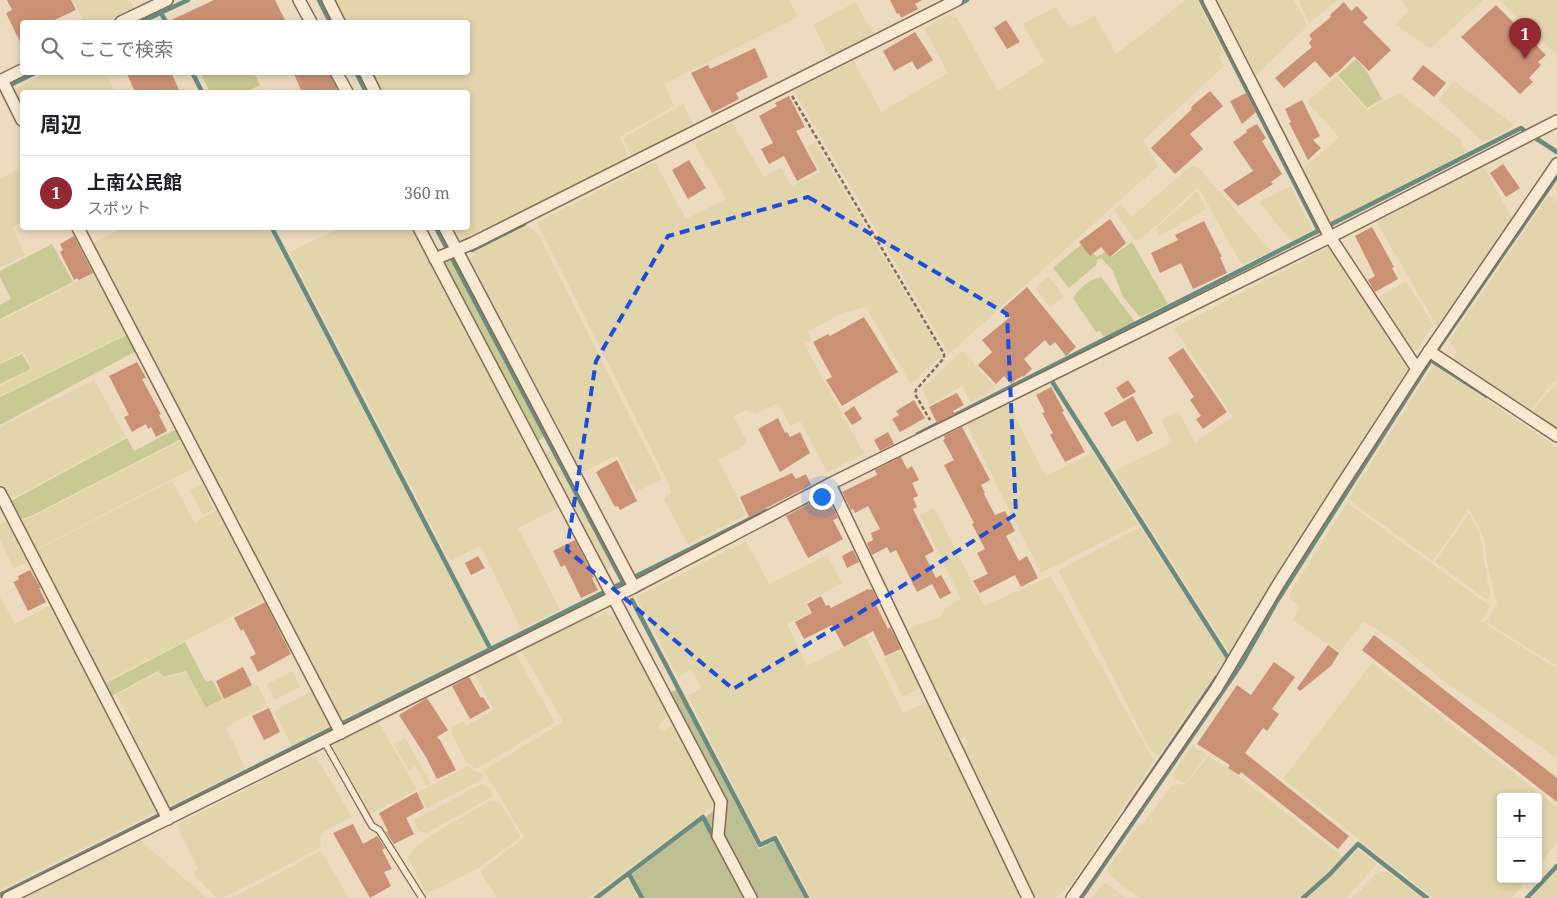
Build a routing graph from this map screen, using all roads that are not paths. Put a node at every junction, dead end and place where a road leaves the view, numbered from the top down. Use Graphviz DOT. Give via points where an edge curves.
graph roads {
  1 [pos="167,0"];
  2 [pos="299,0"];
  3 [pos="328,0"];
  4 [pos="957,0"];
  5 [pos="1209,0"];
  6 [pos="124,20"];
  7 [pos="310,20"];
  8 [pos="338,20"];
  9 [pos="20,71"];
  10 [pos="338,75"];
  11 [pos="366,75"];
  12 [pos="3,84"];
  13 [pos="346,90"];
  14 [pos="374,90"];
  15 [pos="20,116"];
  16 [pos="1557,121"];
  17 [pos="1557,164"];
  18 [pos="79,230"];
  19 [pos="420,230"];
  20 [pos="446,230"];
  21 [pos="1326,231"];
  22 [pos="452,252"];
  23 [pos="435,259"];
  24 [pos="1433,353"];
  25 [pos="1417,369"];
  26 [pos="1557,436"];
  27 [pos="830,484"];
  28 [pos="0,493"];
  29 [pos="631,582"];
  30 [pos="611,592"];
  31 [pos="339,728"];
  32 [pos="324,742"];
  33 [pos="166,814"];
  34 [pos="8,898"];
  35 [pos="422,898"];
  36 [pos="752,898"];
  37 [pos="1028,898"];
  38 [pos="1072,898"];
  1 -- 6 [label="street"];
  2 -- 7 [label="street"];
  3 -- 8 [label="street"];
  4 -- 22 [label="street"];
  5 -- 21 [label="street"];
  9 -- 12 [label="street"];
  10 -- 13 [label="street"];
  11 -- 14 [label="street"];
  12 -- 15 [label="street"];
  16 -- 21 [label="street"];
  17 -- 24 [label="street"];
  18 -- 31 [label="street"];
  19 -- 23 [label="street"];
  20 -- 22 [label="street"];
  21 -- 25 [label="street"];
  21 -- 27 [label="street"];
  22 -- 23 [label="street"];
  22 -- 29 [label="street"];
  23 -- 30 [label="street"];
  24 -- 25 [label="street"];
  24 -- 26 [label="street"];
  25 -- 38 [label="street" via="1279,583 1216,690"];
  27 -- 29 [label="street"];
  27 -- 37 [label="street"];
  28 -- 33 [label="street"];
  29 -- 30 [label="street"];
  30 -- 31 [label="street"];
  30 -- 36 [label="street" via="721,802 718,836"];
  31 -- 32 [label="street"];
  32 -- 33 [label="street"];
  32 -- 35 [label="lane" via="372,826 379,830"];
  33 -- 34 [label="street"];
}
